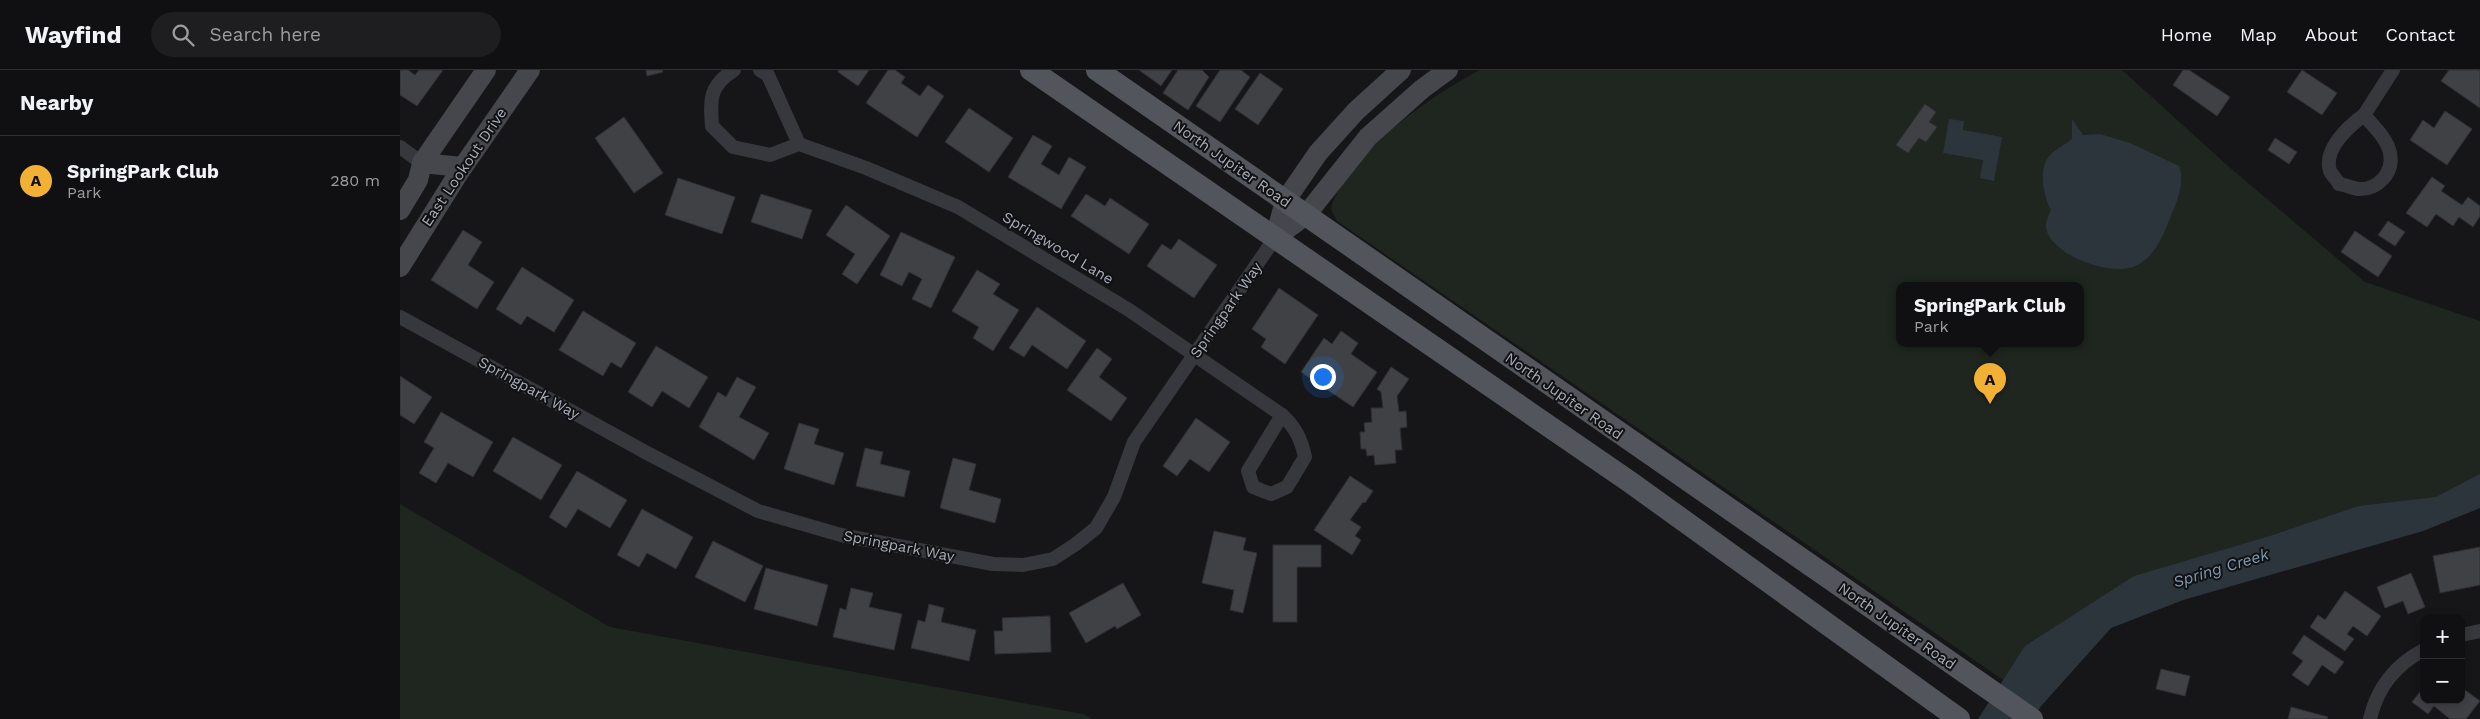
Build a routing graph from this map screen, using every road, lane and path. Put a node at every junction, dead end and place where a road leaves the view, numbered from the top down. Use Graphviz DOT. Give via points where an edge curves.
graph roads {
  1 [pos="486,70"];
  2 [pos="530,70"];
  3 [pos="734,70"];
  4 [pos="760,70"];
  5 [pos="1031,70"];
  6 [pos="1097,70"];
  7 [pos="1401,70"];
  8 [pos="1448,70"];
  9 [pos="2393,70"];
  10 [pos="2364,115"];
  11 [pos="799,144"];
  12 [pos="400,147"];
  13 [pos="422,163"];
  14 [pos="462,167"];
  15 [pos="1285,200"];
  16 [pos="400,210"];
  17 [pos="433,211"];
  18 [pos="1306,215"];
  19 [pos="1275,238"];
  20 [pos="400,267"];
  21 [pos="400,317"];
  22 [pos="1196,354"];
  23 [pos="1282,415"];
  24 [pos="1649,455"];
  25 [pos="1630,482"];
  26 [pos="2480,631"];
  27 [pos="2465,634"];
  28 [pos="2420,653"];
  29 [pos="1959,719"];
  30 [pos="2032,719"];
  31 [pos="2370,719"];
  1 -- 13 [label="street, East Lookout Drive"];
  2 -- 14 [label="street, East Lookout Drive"];
  3 -- 11 [label="street" via="720,79 710,100 712,126 734,147 770,155"];
  4 -- 11 [label="street" via="768,75"];
  5 -- 19 [label="main road"];
  6 -- 15 [label="main road, North Jupiter Road"];
  7 -- 15 [label="street, Springpark Way" via="1318,153"];
  8 -- 18 [label="street, Springpark Way" via="1368,137"];
  9 -- 10 [label="street"];
  10 -- 10 [label="street" via="2339,138 2332,153 2330,170 2340,184 2359,189 2382,181 2388,170 2390,154 2383,137"];
  11 -- 22 [label="street, Springwood Lane" via="958,207"];
  12 -- 13 [label="street"];
  13 -- 14 [label="street"];
  13 -- 16 [label="street, East Lookout Drive" via="418,180"];
  13 -- 17 [label="street"];
  14 -- 17 [label="street, East Lookout Drive"];
  15 -- 18 [label="main road, North Jupiter Road"];
  15 -- 19 [label="street, Springpark Way"];
  17 -- 20 [label="street, East Lookout Drive"];
  18 -- 19 [label="street, Springpark Way"];
  18 -- 24 [label="main road, North Jupiter Road"];
  19 -- 22 [label="street, Springpark Way"];
  19 -- 25 [label="main road"];
  21 -- 22 [label="street, Springpark Way" via="758,511 841,535 1008,566 1053,559 1096,528 1114,497 1134,442"];
  22 -- 23 [label="street, Springwood Lane"];
  23 -- 23 [label="street, Springwood Lane" via="1302,440 1305,457 1287,487 1271,494 1253,487 1248,471"];
  24 -- 25 [label="main road"];
  24 -- 30 [label="main road, North Jupiter Road"];
  25 -- 29 [label="main road"];
  26 -- 27 [label="street"];
  28 -- 31 [label="street" via="2397,667 2373,706"];
}
